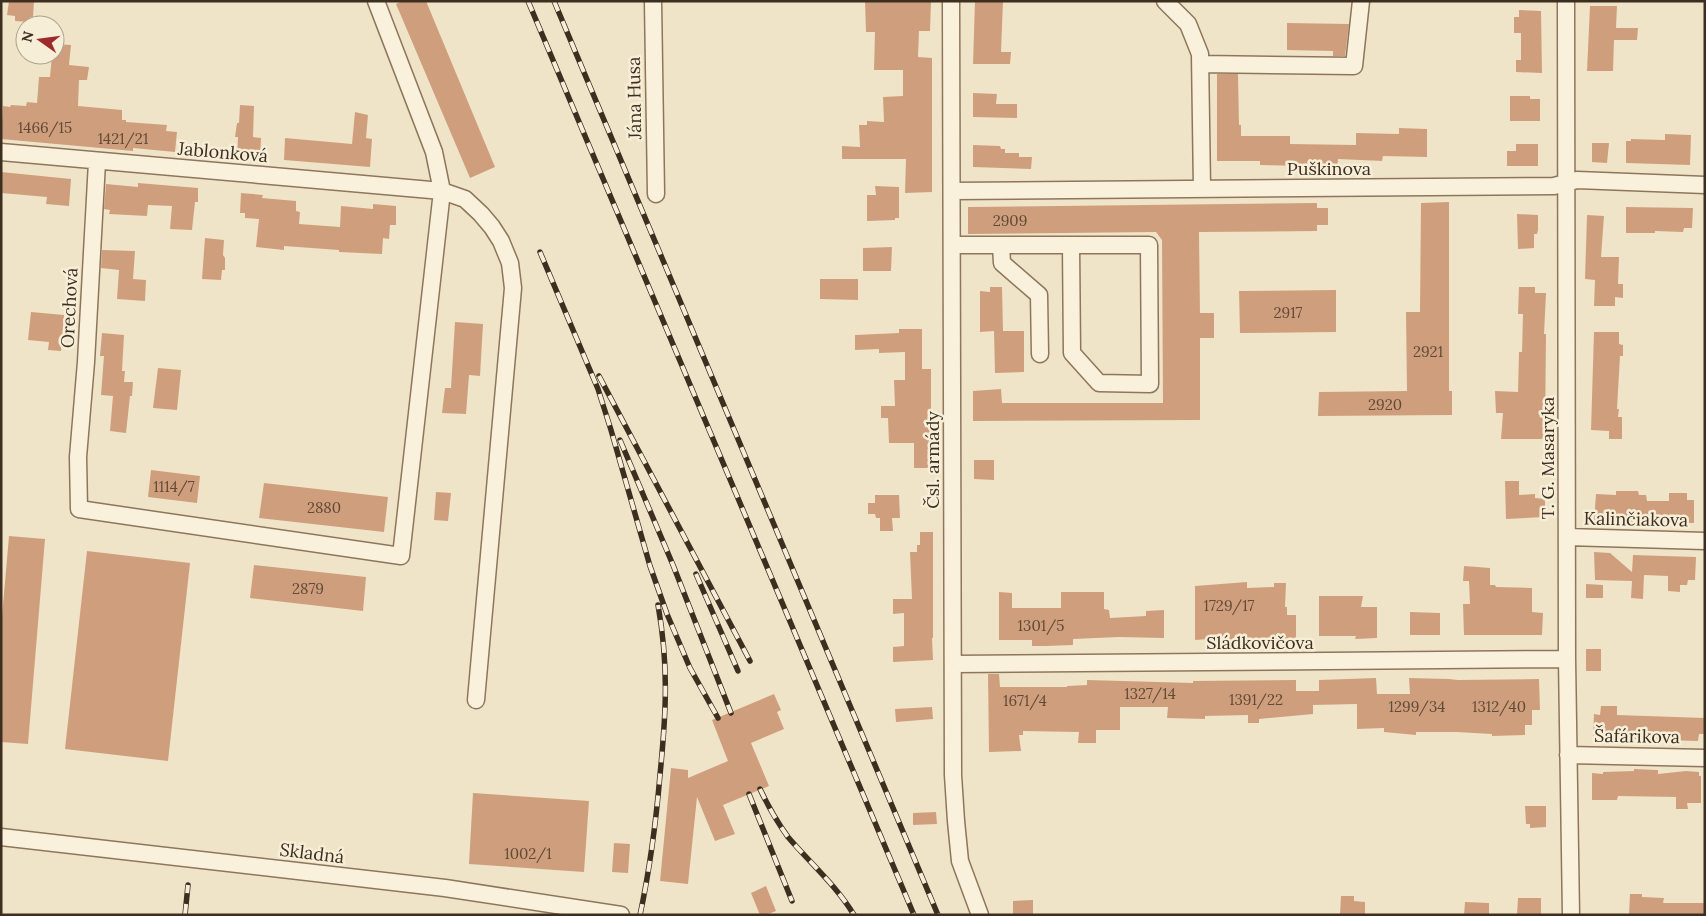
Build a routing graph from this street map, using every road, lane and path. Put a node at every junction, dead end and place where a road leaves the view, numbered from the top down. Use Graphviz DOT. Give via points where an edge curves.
graph roads {
  1 [pos="376,1"];
  2 [pos="653,1"];
  3 [pos="951,1"];
  4 [pos="1165,1"];
  5 [pos="1361,1"];
  6 [pos="1566,1"];
  7 [pos="1201,64"];
  8 [pos="1,152"];
  9 [pos="97,162"];
  10 [pos="1566,182"];
  11 [pos="1705,185"];
  12 [pos="1202,189"];
  13 [pos="442,190"];
  14 [pos="952,190"];
  15 [pos="656,194"];
  16 [pos="952,244"];
  17 [pos="1001,245"];
  18 [pos="1072,245"];
  19 [pos="1040,354"];
  20 [pos="1567,537"];
  21 [pos="1705,541"];
  22 [pos="1567,659"];
  23 [pos="953,664"];
  24 [pos="476,700"];
  25 [pos="1568,755"];
  26 [pos="1705,758"];
  27 [pos="1,837"];
  28 [pos="619,915"];
  29 [pos="980,915"];
  30 [pos="1571,915"];
  1 -- 13 [label="street" via="434,152"];
  2 -- 15 [label="street, Jána Husa"];
  3 -- 14 [label="street, Čsl. armády"];
  4 -- 7 [label="street" via="1188,24"];
  5 -- 7 [label="street" via="1354,66"];
  6 -- 10 [label="street, T. G. Masaryka"];
  7 -- 12 [label="street"];
  8 -- 9 [label="street, Jablonková"];
  9 -- 13 [label="street, Jablonková"];
  9 -- 13 [label="street, Orechová" via="78,457 80,509 401,556"];
  10 -- 11 [label="street, Puškinova"];
  10 -- 12 [label="street, Puškinova" via="1554,186"];
  10 -- 20 [label="street, T. G. Masaryka"];
  12 -- 14 [label="street, Puškinova"];
  13 -- 24 [label="street, Jablonková" via="465,199 492,227 510,263 513,288"];
  14 -- 16 [label="street, Čsl. armády"];
  16 -- 17 [label="street"];
  16 -- 23 [label="street, Čsl. armády"];
  17 -- 18 [label="street"];
  17 -- 19 [label="street" via="1002,263 1039,295"];
  18 -- 18 [label="street" via="1149,245 1150,384 1098,384 1072,353"];
  20 -- 21 [label="street, Kalinčiakova"];
  20 -- 22 [label="street, T. G. Masaryka"];
  22 -- 23 [label="street, Sládkovičova"];
  22 -- 25 [label="street, T. G. Masaryka"];
  23 -- 29 [label="street, Čsl. armády" via="953,775 957,839 963,870"];
  25 -- 26 [label="street, Šafárikova"];
  25 -- 30 [label="street, T. G. Masaryka"];
  27 -- 28 [label="street, Skladná" via="445,888"];
}
